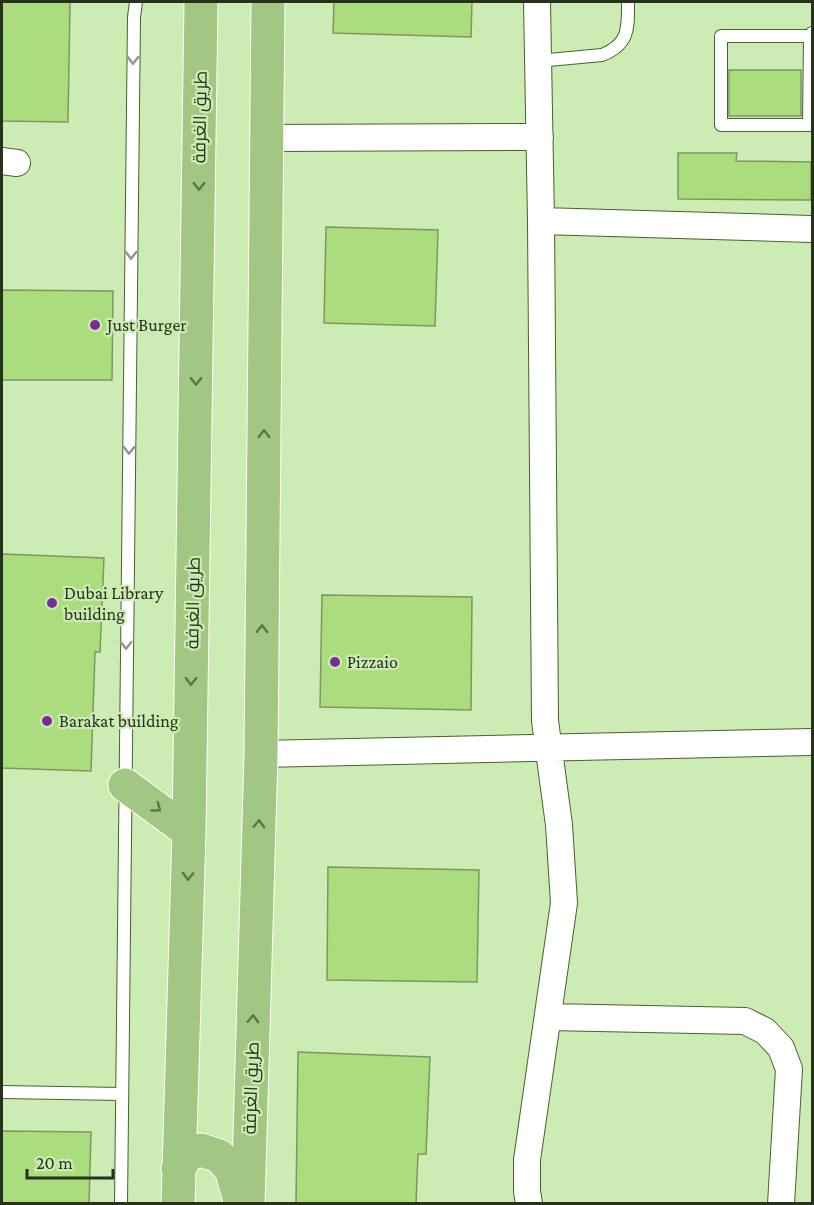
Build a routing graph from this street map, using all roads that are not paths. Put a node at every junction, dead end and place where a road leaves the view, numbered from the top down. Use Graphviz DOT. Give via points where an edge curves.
graph roads {
  1 [pos="136,2"];
  2 [pos="201,2"];
  3 [pos="268,2"];
  4 [pos="537,2"];
  5 [pos="628,2"];
  6 [pos="811,35"];
  7 [pos="538,61"];
  8 [pos="811,126"];
  9 [pos="540,137"];
  10 [pos="266,138"];
  11 [pos="541,220"];
  12 [pos="813,229"];
  13 [pos="813,742"];
  14 [pos="547,747"];
  15 [pos="261,754"];
  16 [pos="125,785"];
  17 [pos="189,832"];
  18 [pos="548,1017"];
  19 [pos="2,1092"];
  20 [pos="122,1094"];
  21 [pos="178,1169"];
  22 [pos="121,1203"];
  23 [pos="178,1203"];
  24 [pos="241,1203"];
  25 [pos="248,1203"];
  26 [pos="529,1203"];
  27 [pos="781,1203"];
  1 -- 16 [label="lane, one-way"];
  2 -- 17 [label="highway, طريق الغرفة, one-way"];
  3 -- 10 [label="highway, طريق الغرفة"];
  4 -- 7 [label="street"];
  5 -- 7 [label="lane" via="627,31 618,47 602,55"];
  6 -- 8 [label="lane"];
  6 -- 8 [label="lane" via="721,36 721,125"];
  7 -- 9 [label="street"];
  9 -- 10 [label="street"];
  9 -- 11 [label="street"];
  15 -- 10 [label="highway, طريق الغرفة, one-way"];
  11 -- 12 [label="street"];
  11 -- 14 [label="street"];
  13 -- 14 [label="street"];
  14 -- 15 [label="street"];
  14 -- 18 [label="street" via="559,825 564,903"];
  25 -- 15 [label="highway, طريق الغرفة, one-way"];
  16 -- 17 [label="highway, one-way"];
  16 -- 20 [label="lane"];
  17 -- 21 [label="highway, طريق الغرفة, one-way"];
  18 -- 26 [label="street" via="527,1160"];
  18 -- 27 [label="street" via="745,1021 765,1031 781,1048 789,1069"];
  19 -- 20 [label="lane"];
  20 -- 22 [label="lane"];
  21 -- 23 [label="highway, طريق الغرفة"];
  21 -- 24 [label="highway" via="188,1154 201,1150 219,1156 231,1169"];
}
